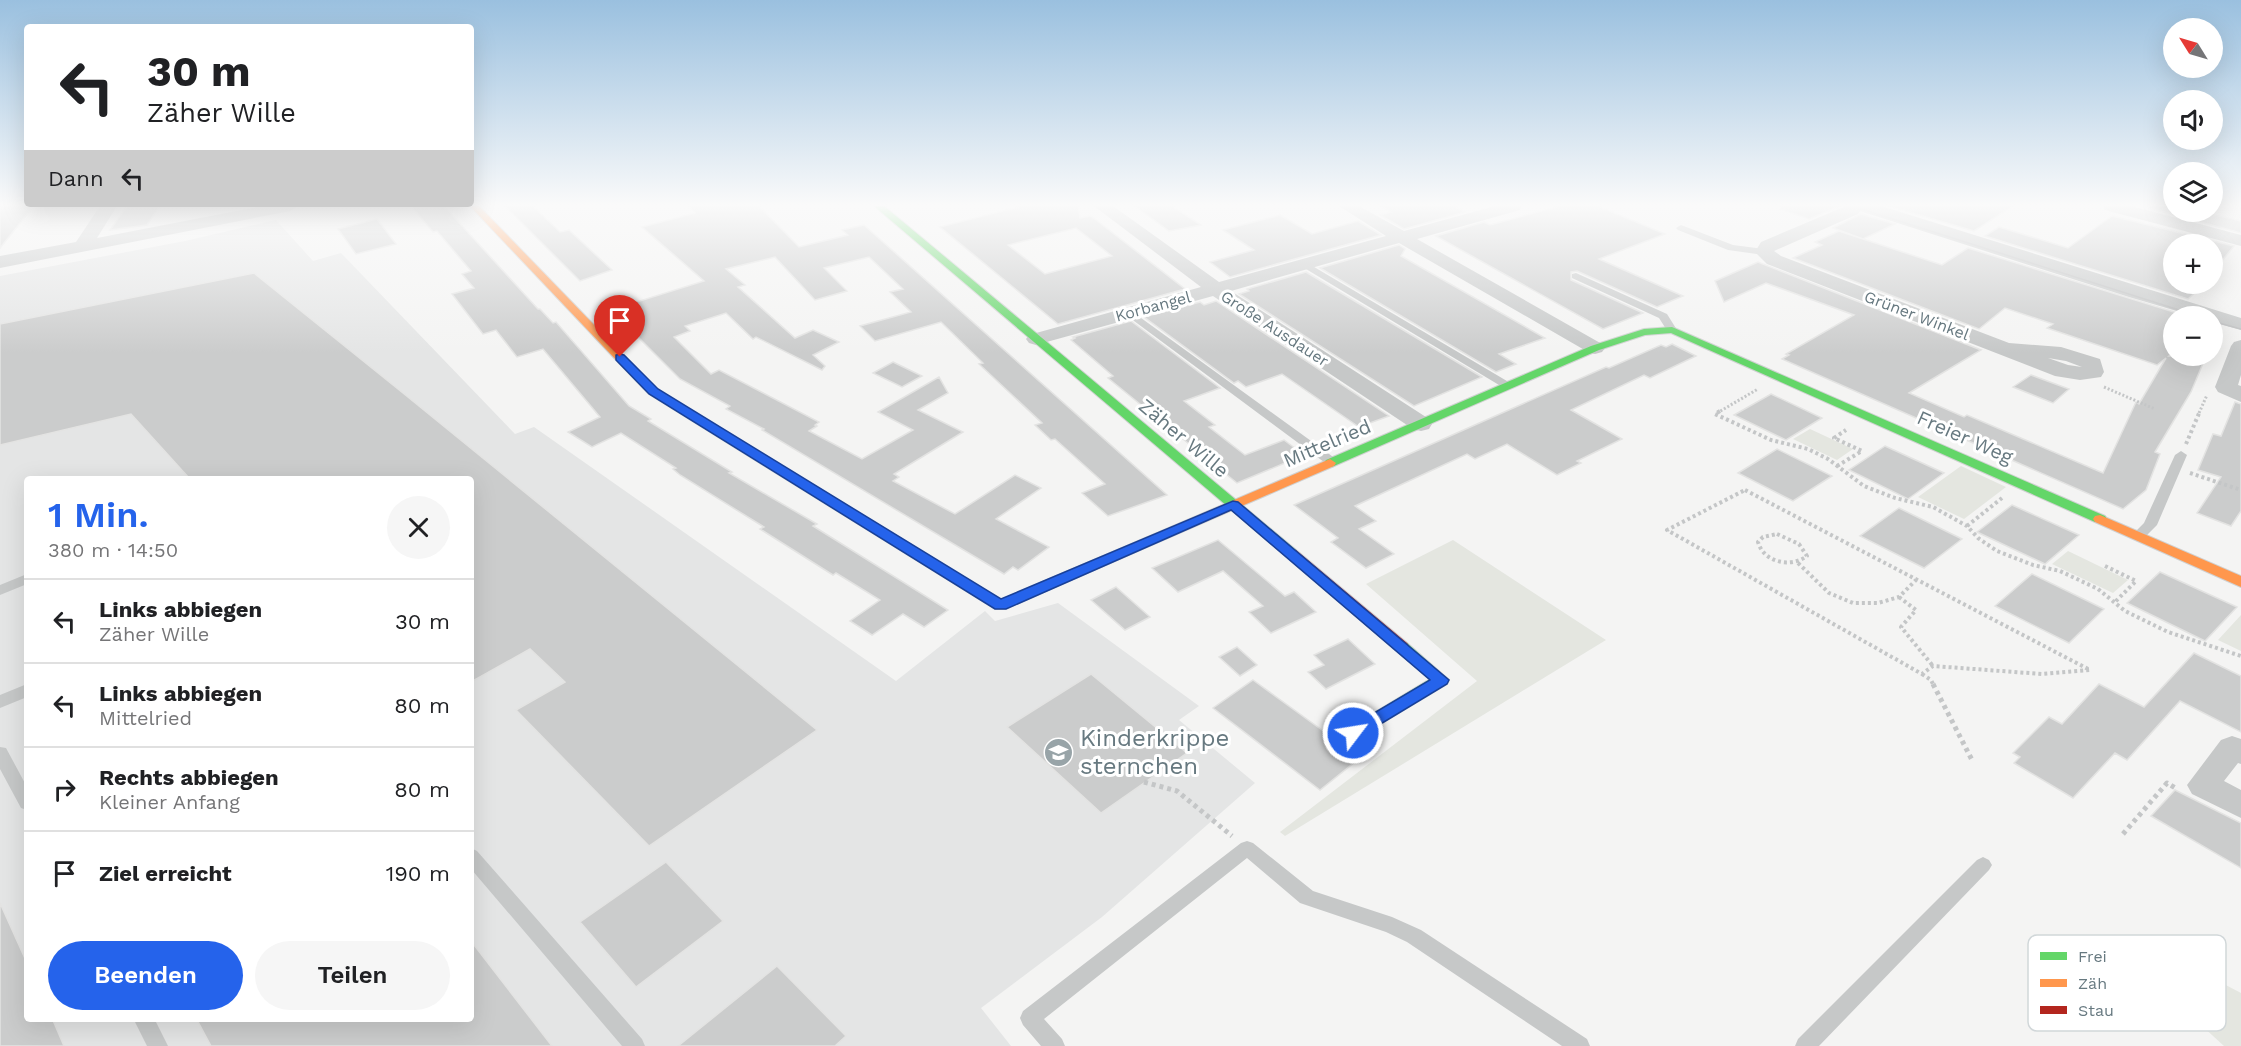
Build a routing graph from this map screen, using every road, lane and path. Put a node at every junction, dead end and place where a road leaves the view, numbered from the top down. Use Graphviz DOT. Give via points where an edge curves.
graph roads {
  1 [pos="39,255"];
  2 [pos="521,255"];
  3 [pos="937,255"];
  4 [pos="1169,255"];
  5 [pos="1337,255"];
  6 [pos="1432,255"];
  7 [pos="1768,255"];
  8 [pos="1995,255"];
  9 [pos="2011,255"];
  10 [pos="0,262"];
  11 [pos="1304,264"];
  12 [pos="1576,276"];
  13 [pos="1216,289"];
  14 [pos="2163,311"];
  15 [pos="1130,313"];
  16 [pos="2241,324"];
  17 [pos="1672,330"];
  18 [pos="2223,331"];
  19 [pos="2241,337"];
  20 [pos="1036,339"];
  21 [pos="2241,346"];
  22 [pos="1595,348"];
  23 [pos="2080,374"];
  24 [pos="1781,376"];
  25 [pos="1508,386"];
  26 [pos="2233,391"];
  27 [pos="2155,408"];
  28 [pos="1869,415"];
  29 [pos="1421,424"];
  30 [pos="2178,461"];
  31 [pos="1332,462"];
  32 [pos="1837,466"];
  33 [pos="2021,483"];
  34 [pos="2241,490"];
  35 [pos="1233,505"];
  36 [pos="1967,526"];
  37 [pos="2138,536"];
  38 [pos="1798,563"];
  39 [pos="2105,567"];
  40 [pos="24,580"];
  41 [pos="1916,580"];
  42 [pos="2241,582"];
  43 [pos="0,590"];
  44 [pos="1899,597"];
  45 [pos="2115,602"];
  46 [pos="2241,657"];
  47 [pos="1933,666"];
  48 [pos="1922,675"];
  49 [pos="24,691"];
  50 [pos="0,702"];
  51 [pos="1353,733"];
  52 [pos="2241,752"];
  53 [pos="0,753"];
  54 [pos="1973,762"];
  55 [pos="1144,782"];
  56 [pos="2203,784"];
  57 [pos="24,797"];
  58 [pos="2241,805"];
  59 [pos="2123,834"];
  60 [pos="1246,848"];
  61 [pos="474,859"];
  62 [pos="1983,866"];
  63 [pos="145,1022"];
  64 [pos="158,1046"];
  65 [pos="635,1046"];
  66 [pos="1055,1046"];
  67 [pos="1580,1046"];
  68 [pos="1804,1046"];
  1 -- 10 [label="street"];
  2 -- 35 [label="street, Mittelried" via="653,392 1000,606"];
  3 -- 20 [label="street, Zäher Wille"];
  4 -- 13 [label="street, Große Ausdauer"];
  5 -- 11 [label="street, Korbangel"];
  6 -- 22 [label="street"];
  7 -- 23 [label="street, Grüner Winkel" via="2063,371"];
  8 -- 14 [label="street"];
  9 -- 16 [label="street"];
  11 -- 13 [label="street, Korbangel"];
  11 -- 25 [label="lane"];
  12 -- 17 [label="lane" via="1663,316"];
  13 -- 15 [label="street, Korbangel"];
  13 -- 29 [label="street, Große Ausdauer"];
  15 -- 20 [label="street, Korbangel"];
  15 -- 31 [label="lane"];
  17 -- 22 [label="street, Mittelried" via="1644,332"];
  17 -- 24 [label="street, Freier Weg"];
  18 -- 19 [label="street"];
  20 -- 35 [label="street, Zäher Wille"];
  21 -- 26 [label="street"];
  22 -- 25 [label="street, Mittelried"];
  23 -- 27 [label="path"];
  24 -- 28 [label="street, Freier Weg"];
  24 -- 32 [label="path" via="1715,414 1771,440 1808,449"];
  25 -- 29 [label="street, Mittelried"];
  26 -- 30 [label="path" via="2207,395"];
  28 -- 32 [label="path" via="1834,438 1862,451"];
  28 -- 33 [label="street, Freier Weg"];
  29 -- 31 [label="street, Mittelried"];
  30 -- 34 [label="path"];
  30 -- 37 [label="lane" via="2150,525"];
  31 -- 35 [label="street, Mittelried"];
  32 -- 36 [label="path" via="1864,486 1933,507"];
  33 -- 36 [label="path"];
  33 -- 37 [label="street, Freier Weg"];
  35 -- 51 [label="street, Zäher Wille" via="1441,680"];
  36 -- 45 [label="path" via="1997,551 2060,571"];
  37 -- 42 [label="street, Freier Weg"];
  38 -- 38 [label="path" via="1807,556 1794,540 1767,536 1758,542 1763,553 1771,558"];
  38 -- 44 [label="path" via="1829,593 1853,603 1878,603"];
  39 -- 45 [label="path" via="2136,581"];
  40 -- 43 [label="lane"];
  41 -- 44 [label="path"];
  41 -- 47 [label="path" via="2090,670 2043,674"];
  41 -- 48 [label="path" via="1745,490 1667,530"];
  44 -- 47 [label="path" via="1916,610 1901,627"];
  45 -- 46 [label="path" via="2168,632"];
  47 -- 48 [label="path"];
  48 -- 54 [label="path" via="1931,680"];
  49 -- 50 [label="lane"];
  52 -- 56 [label="street" via="2232,748"];
  53 -- 57 [label="lane"];
  55 -- 60 [label="path" via="1177,791"];
  56 -- 58 [label="street"];
  56 -- 59 [label="path" via="2193,797 2167,783"];
  60 -- 66 [label="lane" via="1030,1018"];
  60 -- 67 [label="lane" via="1307,897 1414,936"];
  61 -- 65 [label="lane"];
  62 -- 68 [label="lane"];
  63 -- 64 [label="lane"];
}
